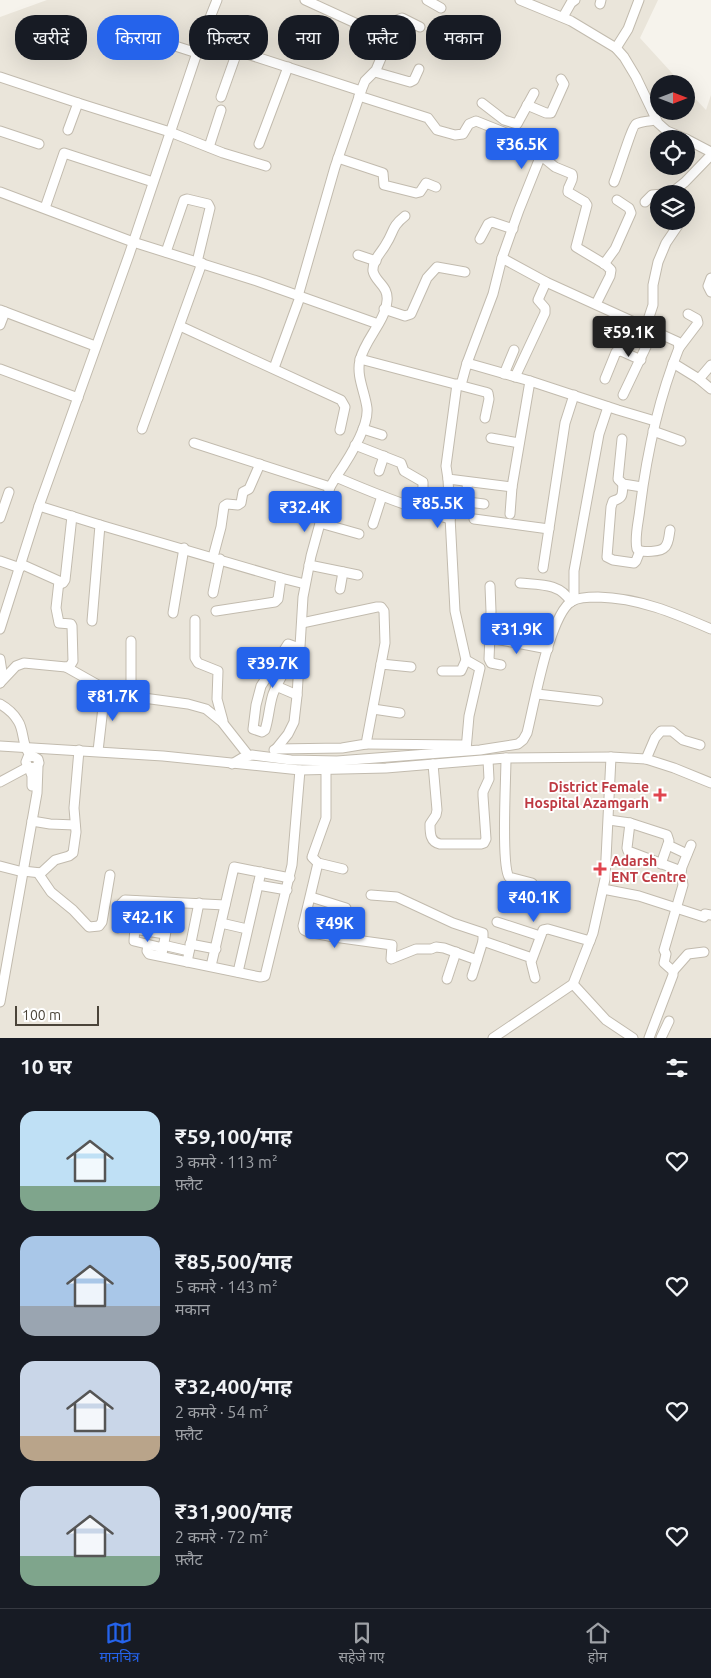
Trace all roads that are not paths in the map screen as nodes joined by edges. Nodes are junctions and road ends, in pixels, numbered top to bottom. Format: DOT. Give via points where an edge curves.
graph roads {
  1 [pos="217,0"];
  2 [pos="427,0"];
  3 [pos="520,0"];
  4 [pos="575,0"];
  5 [pos="640,0"];
  6 [pos="309,1"];
  7 [pos="441,8"];
  8 [pos="211,15"];
  9 [pos="563,18"];
  10 [pos="349,20"];
  11 [pos="416,25"];
  12 [pos="420,27"];
  13 [pos="616,48"];
  14 [pos="195,60"];
  15 [pos="234,60"];
  16 [pos="264,60"];
  17 [pos="380,60"];
  18 [pos="288,67"];
  19 [pos="419,69"];
  20 [pos="375,72"];
  21 [pos="0,77"];
  22 [pos="561,79"];
  23 [pos="360,93"];
  24 [pos="534,93"];
  25 [pos="221,97"];
  26 [pos="482,103"];
  27 [pos="78,104"];
  28 [pos="527,105"];
  29 [pos="650,107"];
  30 [pos="222,110"];
  31 [pos="489,110"];
  32 [pos="656,120"];
  33 [pos="483,124"];
  34 [pos="68,130"];
  35 [pos="666,130"];
  36 [pos="0,131"];
  37 [pos="170,132"];
  38 [pos="39,144"];
  39 [pos="258,144"];
  40 [pos="695,144"];
  41 [pos="208,148"];
  42 [pos="711,154"];
  43 [pos="541,156"];
  44 [pos="338,158"];
  45 [pos="266,166"];
  46 [pos="153,182"];
  47 [pos="614,182"];
  48 [pos="681,185"];
  49 [pos="436,187"];
  50 [pos="0,192"];
  51 [pos="650,197"];
  52 [pos="617,200"];
  53 [pos="645,202"];
  54 [pos="45,208"];
  55 [pos="405,216"];
  56 [pos="513,230"];
  57 [pos="675,230"];
  58 [pos="480,239"];
  59 [pos="133,242"];
  60 [pos="166,252"];
  61 [pos="358,255"];
  62 [pos="502,258"];
  63 [pos="376,261"];
  64 [pos="200,263"];
  65 [pos="604,264"];
  66 [pos="465,272"];
  67 [pos="711,278"];
  68 [pos="546,282"];
  69 [pos="711,292"];
  70 [pos="299,296"];
  71 [pos="596,304"];
  72 [pos="384,309"];
  73 [pos="3,311"];
  74 [pos="688,314"];
  75 [pos="378,324"];
  76 [pos="0,325"];
  77 [pos="180,326"];
  78 [pos="650,328"];
  79 [pos="96,346"];
  80 [pos="679,348"];
  81 [pos="514,350"];
  82 [pos="360,359"];
  83 [pos="640,360"];
  84 [pos="467,363"];
  85 [pos="673,363"];
  86 [pos="711,364"];
  87 [pos="274,368"];
  88 [pos="0,370"];
  89 [pos="504,374"];
  90 [pos="515,377"];
  91 [pos="605,379"];
  92 [pos="700,379"];
  93 [pos="530,381"];
  94 [pos="459,385"];
  95 [pos="711,389"];
  96 [pos="574,395"];
  97 [pos="623,395"];
  98 [pos="78,398"];
  99 [pos="608,407"];
  100 [pos="485,418"];
  101 [pos="655,420"];
  102 [pos="142,429"];
  103 [pos="363,429"];
  104 [pos="340,430"];
  105 [pos="652,431"];
  106 [pos="382,435"];
  107 [pos="491,438"];
  108 [pos="622,439"];
  109 [pos="681,441"];
  110 [pos="194,443"];
  111 [pos="519,443"];
  112 [pos="355,445"];
  113 [pos="384,456"];
  114 [pos="260,464"];
  115 [pos="379,471"];
  116 [pos="336,477"];
  117 [pos="448,479"];
  118 [pos="467,482"];
  119 [pos="623,484"];
  120 [pos="642,486"];
  121 [pos="330,487"];
  122 [pos="512,487"];
  123 [pos="9,492"];
  124 [pos="382,496"];
  125 [pos="484,504"];
  126 [pos="38,506"];
  127 [pos="417,509"];
  128 [pos="510,514"];
  129 [pos="72,516"];
  130 [pos="0,518"];
  131 [pos="450,519"];
  132 [pos="474,519"];
  133 [pos="320,524"];
  134 [pos="373,524"];
  135 [pos="100,525"];
  136 [pos="549,529"];
  137 [pos="670,530"];
  138 [pos="359,534"];
  139 [pos="184,548"];
  140 [pos="640,552"];
  141 [pos="217,558"];
  142 [pos="0,561"];
  143 [pos="309,565"];
  144 [pos="20,566"];
  145 [pos="543,568"];
  146 [pos="343,572"];
  147 [pos="358,575"];
  148 [pos="281,578"];
  149 [pos="520,583"];
  150 [pos="60,584"];
  151 [pos="305,584"];
  152 [pos="490,586"];
  153 [pos="340,589"];
  154 [pos="213,593"];
  155 [pos="573,601"];
  156 [pos="216,611"];
  157 [pos="173,613"];
  158 [pos="92,620"];
  159 [pos="194,620"];
  160 [pos="302,622"];
  161 [pos="0,629"];
  162 [pos="711,629"];
  163 [pos="490,638"];
  164 [pos="131,641"];
  165 [pos="300,646"];
  166 [pos="548,649"];
  167 [pos="0,659"];
  168 [pos="466,660"];
  169 [pos="381,664"];
  170 [pos="501,665"];
  171 [pos="66,667"];
  172 [pos="411,667"];
  173 [pos="442,671"];
  174 [pos="0,684"];
  175 [pos="276,686"];
  176 [pos="105,690"];
  177 [pos="536,694"];
  178 [pos="297,695"];
  179 [pos="148,700"];
  180 [pos="598,701"];
  181 [pos="0,704"];
  182 [pos="373,709"];
  183 [pos="400,713"];
  184 [pos="224,724"];
  185 [pos="522,741"];
  186 [pos="366,744"];
  187 [pos="700,745"];
  188 [pos="0,746"];
  189 [pos="25,747"];
  190 [pos="466,747"];
  191 [pos="56,749"];
  192 [pos="276,749"];
  193 [pos="79,750"];
  194 [pos="98,751"];
  195 [pos="248,756"];
  196 [pos="266,757"];
  197 [pos="611,757"];
  198 [pos="506,758"];
  199 [pos="522,758"];
  200 [pos="488,760"];
  201 [pos="646,760"];
  202 [pos="33,763"];
  203 [pos="232,764"];
  204 [pos="433,764"];
  205 [pos="300,770"];
  206 [pos="326,770"];
  207 [pos="0,782"];
  208 [pos="711,782"];
  209 [pos="608,820"];
  210 [pos="32,821"];
  211 [pos="630,823"];
  212 [pos="75,825"];
  213 [pos="668,845"];
  214 [pos="691,845"];
  215 [pos="688,854"];
  216 [pos="318,863"];
  217 [pos="661,864"];
  218 [pos="0,866"];
  219 [pos="343,870"];
  220 [pos="22,871"];
  221 [pos="261,872"];
  222 [pos="681,872"];
  223 [pos="38,873"];
  224 [pos="110,875"];
  225 [pos="290,878"];
  226 [pos="258,885"];
  227 [pos="603,889"];
  228 [pos="286,890"];
  229 [pos="371,895"];
  230 [pos="310,897"];
  231 [pos="137,901"];
  232 [pos="171,902"];
  233 [pos="529,902"];
  234 [pos="199,904"];
  235 [pos="225,904"];
  236 [pos="346,908"];
  237 [pos="675,908"];
  238 [pos="711,915"];
  239 [pos="222,922"];
  240 [pos="497,922"];
  241 [pos="118,928"];
  242 [pos="134,929"];
  243 [pos="247,929"];
  244 [pos="165,934"];
  245 [pos="540,936"];
  246 [pos="483,941"];
  247 [pos="590,941"];
  248 [pos="190,947"];
  249 [pos="216,948"];
  250 [pos="162,950"];
  251 [pos="456,952"];
  252 [pos="704,952"];
  253 [pos="4,955"];
  254 [pos="532,958"];
  255 [pos="477,960"];
  256 [pos="187,962"];
  257 [pos="211,966"];
  258 [pos="0,969"];
  259 [pos="673,971"];
  260 [pos="238,972"];
  261 [pos="472,976"];
  262 [pos="535,978"];
  263 [pos="446,979"];
  264 [pos="573,984"];
  265 [pos="0,1002"];
  266 [pos="669,1021"];
  267 [pos="492,1038"];
  268 [pos="633,1038"];
  269 [pos="649,1038"];
  270 [pos="661,1038"];
  1 -- 8 [label="street"];
  2 -- 7 [label="street"];
  3 -- 9 [label="street"];
  4 -- 9 [label="street"];
  5 -- 13 [label="street"];
  6 -- 10 [label="street"];
  9 -- 13 [label="street"];
  11 -- 12 [label="street"];
  13 -- 29 [label="street" via="636,77"];
  14 -- 37 [label="street"];
  15 -- 25 [label="street"];
  16 -- 18 [label="street"];
  17 -- 20 [label="street"];
  18 -- 23 [label="street"];
  18 -- 39 [label="street"];
  19 -- 20 [label="street" via="410,82"];
  20 -- 23 [label="street"];
  21 -- 27 [label="street"];
  22 -- 28 [label="street" via="564,85 551,113"];
  23 -- 33 [label="street" via="428,118 437,130 455,135 464,133 471,122"];
  23 -- 44 [label="street"];
  24 -- 28 [label="street"];
  26 -- 31 [label="street"];
  27 -- 34 [label="street"];
  27 -- 37 [label="street"];
  28 -- 31 [label="street" via="515,124"];
  30 -- 41 [label="street"];
  31 -- 33 [label="street"];
  32 -- 35 [label="street"];
  32 -- 47 [label="street" via="632,128"];
  33 -- 43 [label="street" via="508,133"];
  36 -- 38 [label="street"];
  37 -- 41 [label="street"];
  37 -- 46 [label="street"];
  40 -- 42 [label="street"];
  41 -- 45 [label="street"];
  42 -- 48 [label="street"];
  43 -- 56 [label="street"];
  43 -- 65 [label="street" via="573,176 568,192 587,205 576,247"];
  44 -- 49 [label="street" via="382,173 384,184 416,193 426,183"];
  44 -- 70 [label="street"];
  46 -- 54 [label="street" via="64,153"];
  46 -- 59 [label="street"];
  50 -- 54 [label="street"];
  51 -- 53 [label="street"];
  52 -- 65 [label="street" via="631,213 615,249"];
  54 -- 59 [label="street"];
  55 -- 63 [label="street" via="394,226"];
  56 -- 58 [label="street" via="492,222"];
  56 -- 62 [label="street"];
  57 -- 78 [label="street" via="658,262"];
  59 -- 60 [label="street"];
  59 -- 79 [label="street"];
  60 -- 64 [label="street"];
  60 -- 64 [label="street" via="184,200 208,204 210,208"];
  61 -- 63 [label="street"];
  62 -- 68 [label="street"];
  62 -- 84 [label="street" via="493,294"];
  63 -- 72 [label="street" via="374,273 387,295"];
  64 -- 70 [label="street"];
  64 -- 77 [label="street"];
  65 -- 71 [label="street" via="611,273"];
  66 -- 72 [label="street" via="441,266 435,268 411,314 405,316"];
  67 -- 69 [label="street" via="708,286"];
  68 -- 71 [label="street"];
  68 -- 90 [label="street" via="538,300 546,311"];
  70 -- 75 [label="street"];
  70 -- 87 [label="street"];
  71 -- 78 [label="street"];
  72 -- 75 [label="street"];
  73 -- 76 [label="street"];
  73 -- 79 [label="street"];
  74 -- 80 [label="street" via="698,323"];
  75 -- 82 [label="street"];
  77 -- 87 [label="street"];
  77 -- 102 [label="street"];
  78 -- 80 [label="street" via="676,340"];
  78 -- 83 [label="street"];
  79 -- 98 [label="street"];
  80 -- 85 [label="street"];
  81 -- 89 [label="street"];
  82 -- 94 [label="street"];
  82 -- 103 [label="street" via="360,377 367,407"];
  83 -- 91 [label="street" via="621,351 616,352"];
  83 -- 97 [label="street"];
  84 -- 89 [label="street"];
  84 -- 94 [label="street"];
  85 -- 92 [label="street"];
  85 -- 101 [label="street"];
  86 -- 92 [label="street"];
  87 -- 104 [label="street" via="343,402"];
  88 -- 98 [label="street"];
  89 -- 90 [label="street"];
  90 -- 93 [label="street"];
  92 -- 95 [label="street"];
  93 -- 96 [label="street"];
  93 -- 111 [label="street"];
  94 -- 100 [label="street" via="488,393"];
  94 -- 117 [label="street" via="446,466"];
  96 -- 99 [label="street"];
  96 -- 136 [label="street" via="565,423"];
  98 -- 126 [label="street"];
  99 -- 101 [label="street"];
  99 -- 155 [label="street" via="599,434 574,571"];
  101 -- 105 [label="street"];
  103 -- 106 [label="street"];
  103 -- 112 [label="street"];
  105 -- 109 [label="street"];
  105 -- 120 [label="street"];
  107 -- 111 [label="street"];
  108 -- 119 [label="street" via="617,476"];
  110 -- 114 [label="street"];
  111 -- 122 [label="street"];
  112 -- 113 [label="street"];
  112 -- 116 [label="street"];
  113 -- 115 [label="street"];
  113 -- 127 [label="street" via="401,463 404,471 423,482"];
  114 -- 121 [label="street"];
  114 -- 141 [label="street" via="239,505 224,506"];
  116 -- 121 [label="street"];
  116 -- 124 [label="street"];
  117 -- 118 [label="street"];
  117 -- 131 [label="street"];
  118 -- 122 [label="street"];
  118 -- 125 [label="street" via="468,502"];
  119 -- 120 [label="street"];
  119 -- 140 [label="street" via="622,497 613,501 611,507 607,557 634,563"];
  120 -- 140 [label="street" via="636,547"];
  121 -- 133 [label="street"];
  122 -- 128 [label="street"];
  123 -- 130 [label="street"];
  124 -- 127 [label="street"];
  124 -- 134 [label="street"];
  126 -- 129 [label="street"];
  126 -- 144 [label="street"];
  127 -- 131 [label="street"];
  129 -- 135 [label="street"];
  129 -- 150 [label="street" via="65,580"];
  131 -- 168 [label="street" via="455,611"];
  132 -- 136 [label="street"];
  133 -- 138 [label="street"];
  133 -- 143 [label="street"];
  135 -- 139 [label="street"];
  135 -- 158 [label="street"];
  136 -- 145 [label="street"];
  137 -- 140 [label="street" via="662,550"];
  139 -- 141 [label="street"];
  139 -- 157 [label="street"];
  141 -- 148 [label="street"];
  141 -- 154 [label="street"];
  142 -- 144 [label="street"];
  143 -- 146 [label="street"];
  143 -- 151 [label="street"];
  144 -- 150 [label="street"];
  144 -- 161 [label="street"];
  146 -- 147 [label="street"];
  146 -- 153 [label="street"];
  148 -- 151 [label="street"];
  148 -- 156 [label="street" via="275,602"];
  149 -- 155 [label="street" via="554,587"];
  150 -- 171 [label="street" via="57,620 72,626 73,661"];
  151 -- 160 [label="street"];
  152 -- 163 [label="street"];
  155 -- 162 [label="street" via="604,598 636,601"];
  155 -- 166 [label="street" via="557,621"];
  159 -- 184 [label="street" via="195,658 198,663 218,671 217,699"];
  160 -- 165 [label="street"];
  160 -- 169 [label="street" via="381,607 386,637"];
  163 -- 166 [label="street"];
  163 -- 170 [label="street" via="490,661"];
  164 -- 179 [label="street" via="132,684"];
  165 -- 175 [label="street"];
  165 -- 175 [label="street" via="288,644 263,681 254,729 265,730"];
  165 -- 178 [label="street"];
  166 -- 177 [label="street"];
  167 -- 174 [label="street"];
  168 -- 173 [label="street" via="462,671"];
  168 -- 190 [label="street" via="480,668"];
  169 -- 172 [label="street"];
  169 -- 182 [label="street"];
  171 -- 174 [label="street" via="24,663 16,666"];
  171 -- 176 [label="street"];
  175 -- 178 [label="street"];
  176 -- 179 [label="street" via="119,696"];
  176 -- 194 [label="street"];
  177 -- 180 [label="street"];
  177 -- 185 [label="street" via="527,734"];
  178 -- 192 [label="street" via="292,728"];
  179 -- 184 [label="street" via="206,709"];
  181 -- 189 [label="street" via="19,722"];
  182 -- 183 [label="street"];
  182 -- 186 [label="street"];
  184 -- 195 [label="street"];
  185 -- 190 [label="street" via="505,746"];
  185 -- 199 [label="street"];
  186 -- 190 [label="street"];
  186 -- 192 [label="street" via="342,748"];
  187 -- 201 [label="street" via="683,740 672,731 661,731"];
  188 -- 189 [label="street"];
  189 -- 191 [label="street"];
  189 -- 202 [label="street"];
  190 -- 196 [label="street" via="337,761"];
  191 -- 193 [label="street"];
  191 -- 202 [label="street"];
  192 -- 196 [label="street"];
  193 -- 194 [label="street"];
  193 -- 212 [label="street"];
  194 -- 203 [label="street"];
  195 -- 196 [label="street"];
  195 -- 203 [label="street"];
  197 -- 199 [label="street"];
  197 -- 201 [label="street"];
  197 -- 209 [label="street"];
  198 -- 199 [label="street"];
  198 -- 200 [label="street"];
  198 -- 233 [label="street" via="506,871 509,877 532,883"];
  200 -- 204 [label="street"];
  200 -- 204 [label="street" via="489,779 483,792 486,839 481,844 440,844 432,838 430,824 437,810"];
  201 -- 208 [label="street"];
  202 -- 207 [label="street"];
  202 -- 210 [label="street" via="37,793"];
  202 -- 220 [label="street"];
  203 -- 205 [label="street"];
  204 -- 206 [label="street"];
  205 -- 206 [label="street"];
  205 -- 225 [label="street"];
  206 -- 216 [label="street" via="326,818 312,857"];
  209 -- 211 [label="street"];
  209 -- 227 [label="street"];
  210 -- 212 [label="street"];
  210 -- 220 [label="street"];
  211 -- 213 [label="street" via="667,836 670,839"];
  211 -- 217 [label="street" via="628,851"];
  212 -- 223 [label="street" via="72,854 58,858"];
  213 -- 215 [label="street"];
  213 -- 217 [label="street"];
  214 -- 215 [label="street"];
  215 -- 222 [label="street"];
  216 -- 219 [label="street"];
  216 -- 230 [label="street"];
  217 -- 222 [label="street"];
  218 -- 220 [label="street"];
  220 -- 223 [label="street"];
  220 -- 253 [label="street"];
  221 -- 225 [label="street"];
  221 -- 226 [label="street"];
  221 -- 235 [label="street" via="234,868"];
  222 -- 237 [label="street" via="683,885"];
  223 -- 224 [label="street" via="51,892 89,927 99,926 102,922"];
  225 -- 228 [label="street"];
  226 -- 228 [label="street"];
  226 -- 243 [label="street"];
  227 -- 237 [label="street"];
  227 -- 247 [label="street"];
  228 -- 260 [label="street" via="265,976"];
  229 -- 246 [label="street" via="397,897 483,933"];
  230 -- 236 [label="street"];
  230 -- 251 [label="street" via="302,926 308,932 392,945 391,959 416,949 436,947"];
  231 -- 232 [label="street"];
  231 -- 241 [label="street" via="125,900 121,904"];
  231 -- 242 [label="street"];
  232 -- 234 [label="street"];
  232 -- 244 [label="street"];
  234 -- 235 [label="street"];
  234 -- 248 [label="street"];
  235 -- 239 [label="street"];
  237 -- 238 [label="street" via="704,917 705,914"];
  237 -- 259 [label="street" via="664,950 664,963"];
  239 -- 243 [label="street"];
  239 -- 249 [label="street"];
  240 -- 245 [label="street"];
  242 -- 244 [label="street"];
  242 -- 250 [label="street" via="134,941"];
  243 -- 260 [label="street"];
  244 -- 250 [label="street"];
  245 -- 247 [label="street" via="543,930 548,929"];
  245 -- 254 [label="street"];
  246 -- 254 [label="street"];
  246 -- 255 [label="street"];
  247 -- 264 [label="street"];
  248 -- 249 [label="street"];
  248 -- 250 [label="street"];
  248 -- 256 [label="street"];
  249 -- 257 [label="street"];
  250 -- 256 [label="street"];
  251 -- 255 [label="street"];
  251 -- 263 [label="street"];
  252 -- 259 [label="street" via="688,954"];
  253 -- 258 [label="street"];
  253 -- 265 [label="street"];
  254 -- 262 [label="street"];
  255 -- 261 [label="street"];
  256 -- 257 [label="street"];
  257 -- 260 [label="street"];
  259 -- 269 [label="street"];
  264 -- 267 [label="street"];
  264 -- 268 [label="street" via="606,1020"];
  266 -- 270 [label="street"];
}
